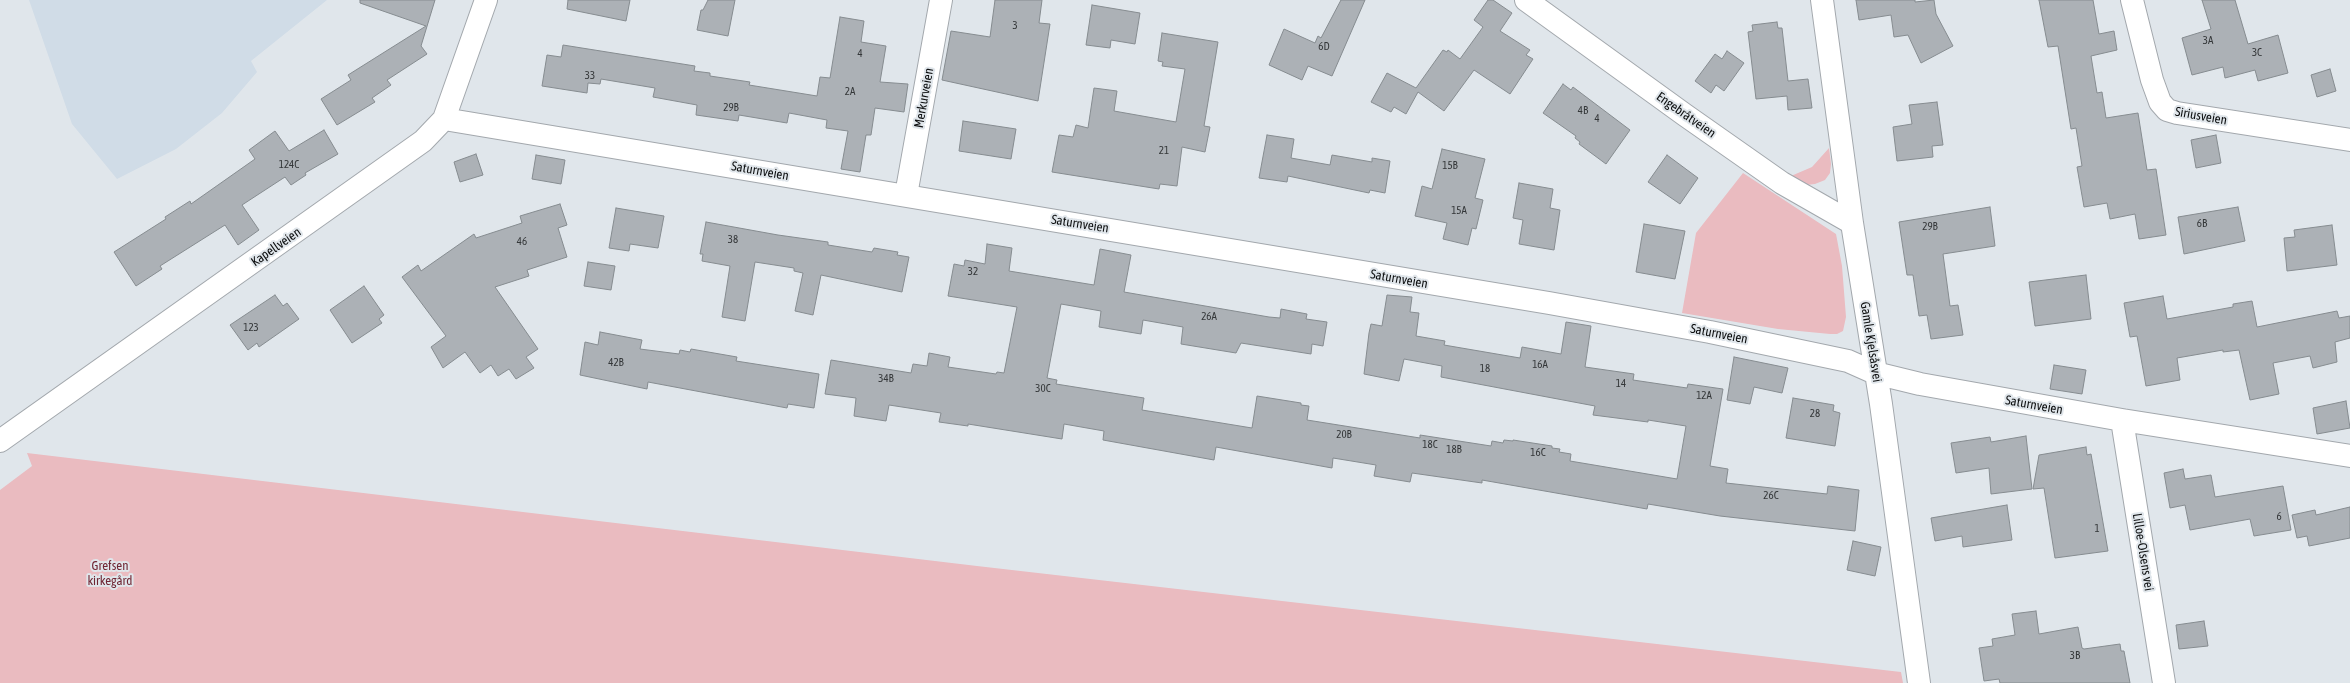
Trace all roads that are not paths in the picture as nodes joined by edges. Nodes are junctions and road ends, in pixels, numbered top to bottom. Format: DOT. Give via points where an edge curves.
graph roads {
  1 [pos="486,0"];
  2 [pos="941,0"];
  3 [pos="1526,0"];
  4 [pos="1822,0"];
  5 [pos="2132,0"];
  6 [pos="444,119"];
  7 [pos="2350,140"];
  8 [pos="906,195"];
  9 [pos="1852,223"];
  10 [pos="1875,373"];
  11 [pos="2122,420"];
  12 [pos="0,441"];
  13 [pos="2350,456"];
  14 [pos="1919,683"];
  15 [pos="2164,683"];
  1 -- 6 [label="street, Kapellveien"];
  2 -- 8 [label="street, Merkurveien"];
  3 -- 9 [label="street, Engebråtveien" via="1684,115 1782,182"];
  4 -- 9 [label="street, Gamle Kjelsåsvei"];
  5 -- 7 [label="street, Siriusveien" via="2152,80 2160,102 2167,110"];
  6 -- 8 [label="street, Saturnveien"];
  6 -- 12 [label="street, Kapellveien" via="423,141 383,171"];
  8 -- 10 [label="street, Saturnveien" via="1710,332 1848,361"];
  9 -- 10 [label="street, Gamle Kjelsåsvei"];
  10 -- 11 [label="street, Saturnveien" via="1920,384"];
  10 -- 14 [label="street, Gamle Kjelsåsvei"];
  11 -- 13 [label="street, Saturnveien"];
  11 -- 15 [label="street, Lilloe-Olsens vei"];
}
